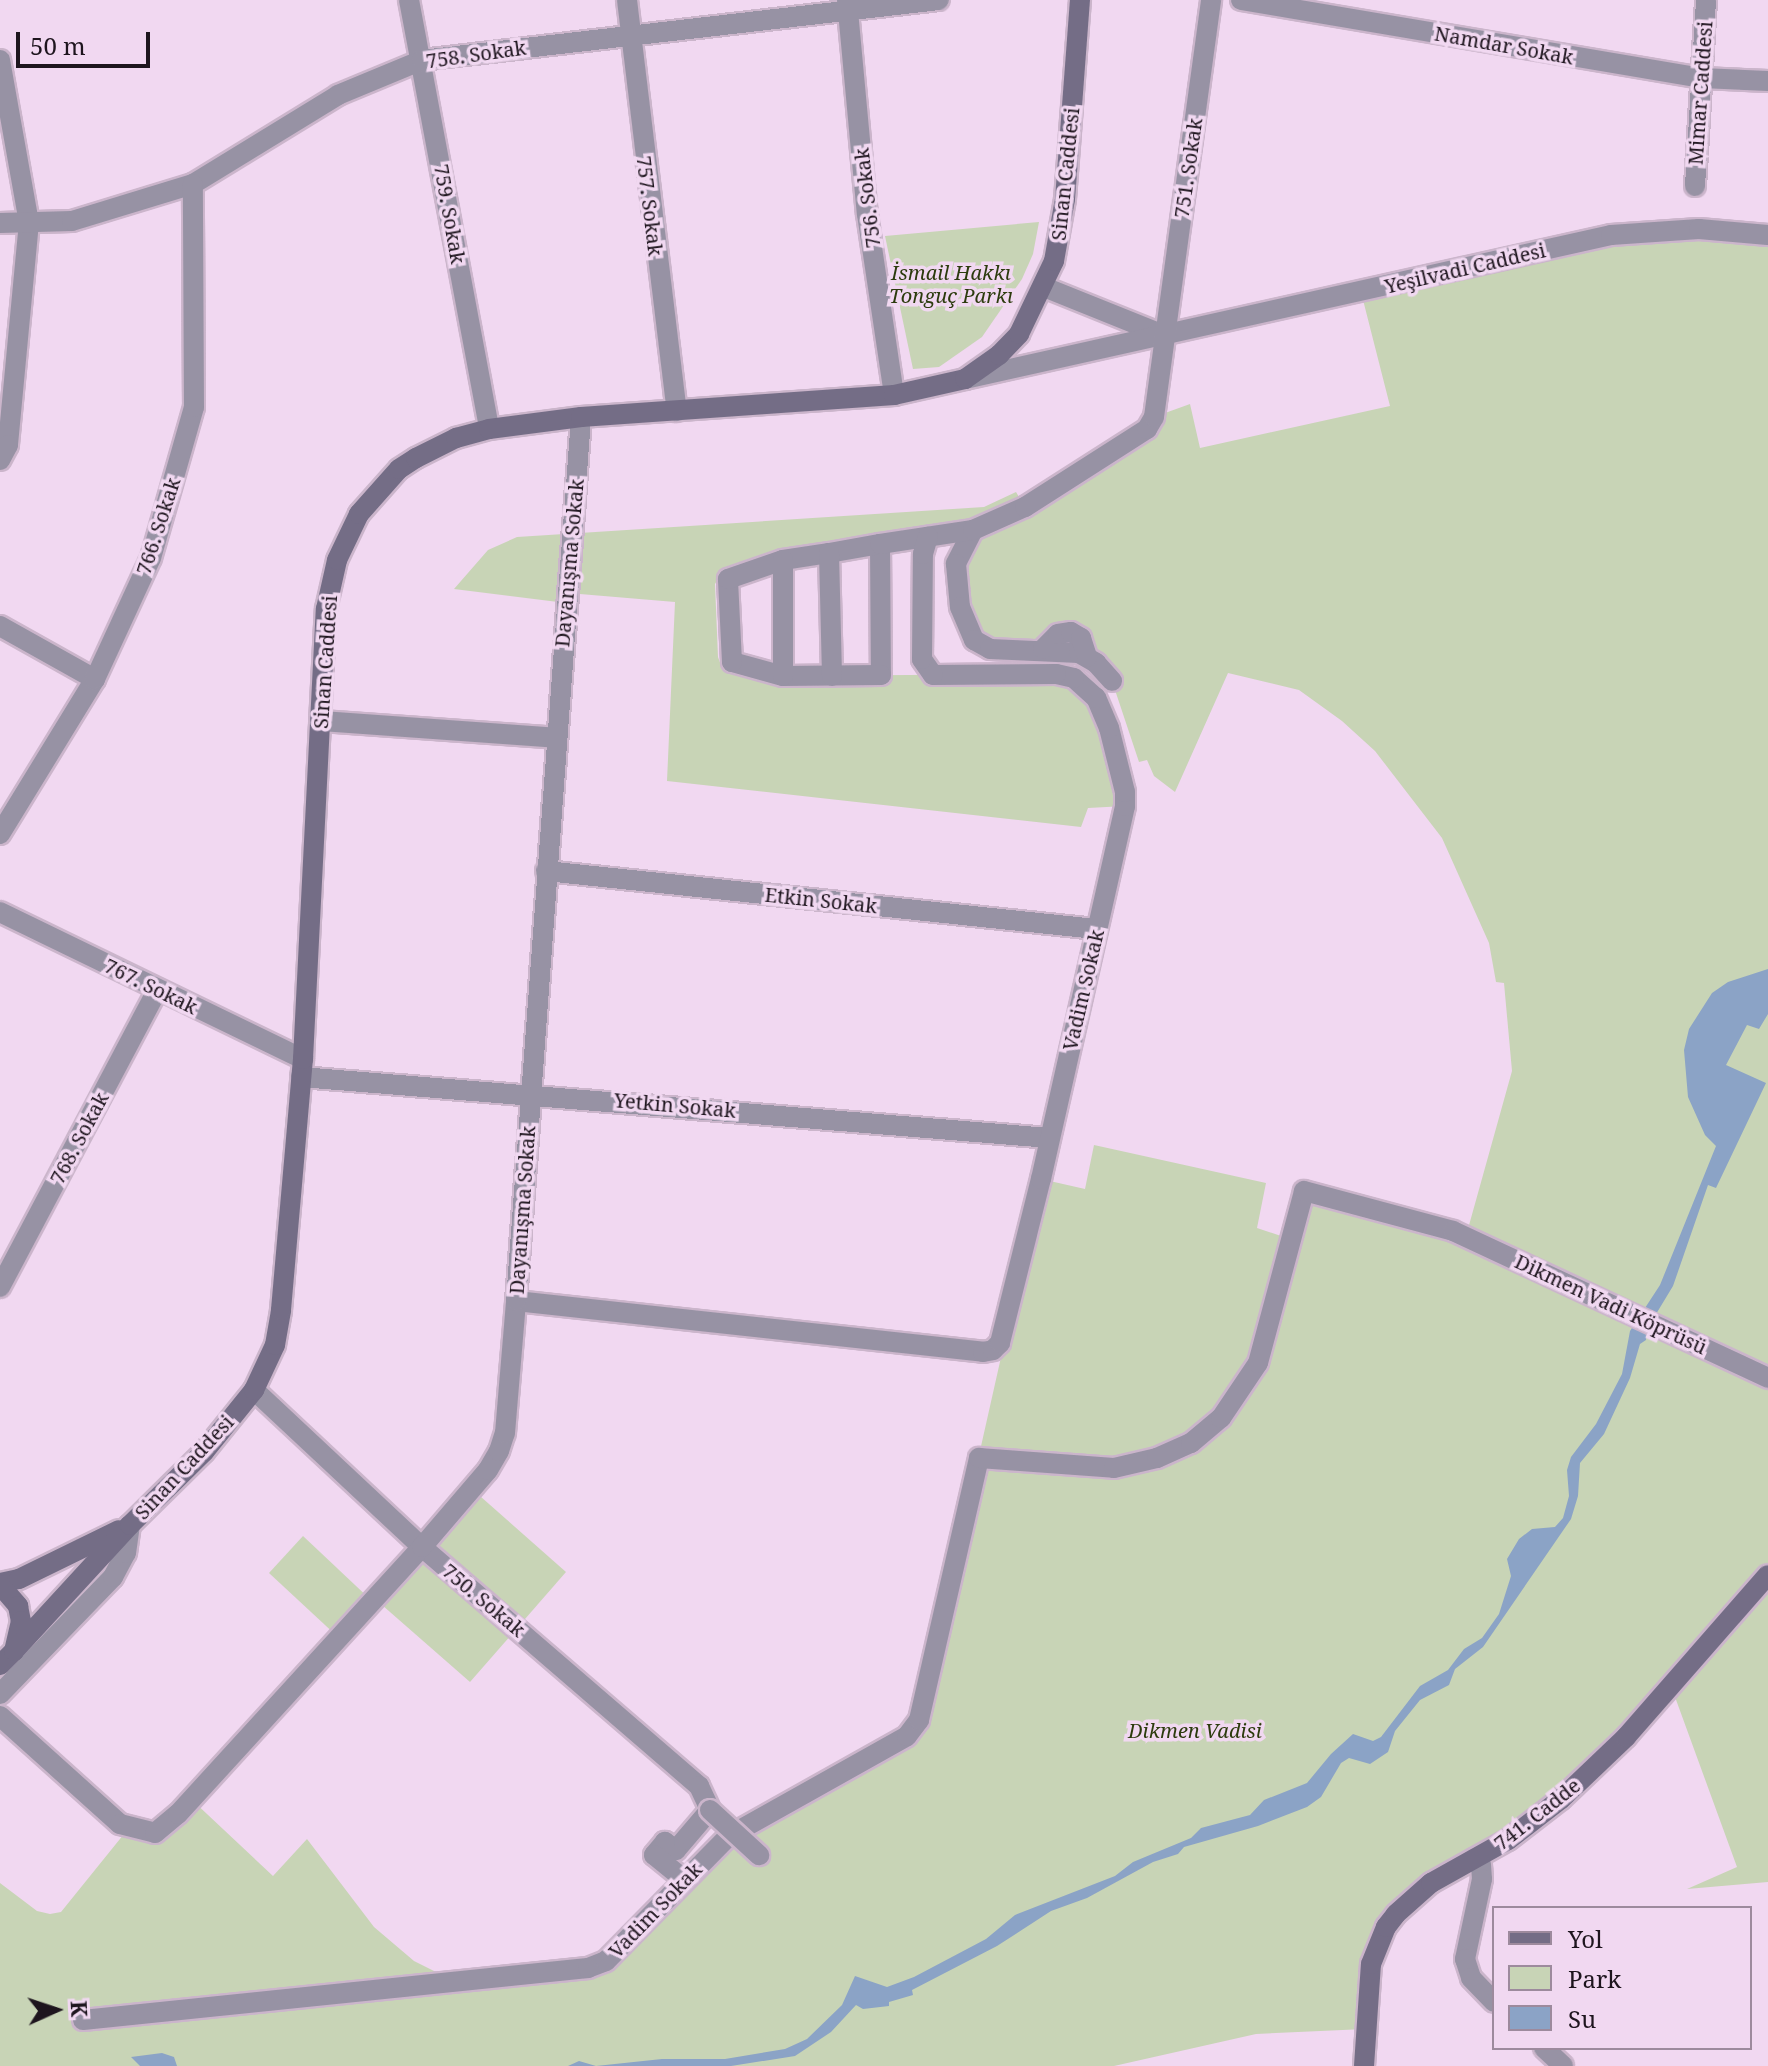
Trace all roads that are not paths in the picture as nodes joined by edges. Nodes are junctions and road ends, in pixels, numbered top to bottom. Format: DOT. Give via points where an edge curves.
graph roads {
  1 [pos="409,0"];
  2 [pos="627,0"];
  3 [pos="939,0"];
  4 [pos="1080,0"];
  5 [pos="1211,0"];
  6 [pos="1241,0"];
  7 [pos="1706,0"];
  8 [pos="847,5"];
  9 [pos="628,34"];
  10 [pos="0,60"];
  11 [pos="422,60"];
  12 [pos="1702,78"];
  13 [pos="1768,81"];
  14 [pos="193,184"];
  15 [pos="1695,186"];
  16 [pos="29,222"];
  17 [pos="0,223"];
  18 [pos="1768,235"];
  19 [pos="1044,287"];
  20 [pos="1166,336"];
  21 [pos="965,379"];
  22 [pos="894,395"];
  23 [pos="677,411"];
  24 [pos="581,417"];
  25 [pos="489,429"];
  26 [pos="0,460"];
  27 [pos="973,530"];
  28 [pos="928,537"];
  29 [pos="880,544"];
  30 [pos="829,553"];
  31 [pos="783,560"];
  32 [pos="0,626"];
  33 [pos="783,676"];
  34 [pos="832,676"];
  35 [pos="95,679"];
  36 [pos="1112,681"];
  37 [pos="321,721"];
  38 [pos="556,738"];
  39 [pos="0,834"];
  40 [pos="546,871"];
  41 [pos="0,912"];
  42 [pos="1096,929"];
  43 [pos="158,989"];
  44 [pos="302,1068"];
  45 [pos="530,1093"];
  46 [pos="1049,1138"];
  47 [pos="0,1287"];
  48 [pos="516,1301"];
  49 [pos="1768,1378"];
  50 [pos="254,1390"];
  51 [pos="979,1458"];
  52 [pos="130,1525"];
  53 [pos="422,1547"];
  54 [pos="1768,1575"];
  55 [pos="0,1584"];
  56 [pos="7,1658"];
  57 [pos="0,1694"];
  58 [pos="0,1716"];
  59 [pos="710,1810"];
  60 [pos="759,1855"];
  61 [pos="1474,1859"];
  62 [pos="684,1879"];
  63 [pos="1492,2000"];
  64 [pos="83,2020"];
  65 [pos="1546,2050"];
  66 [pos="1364,2066"];
  67 [pos="1563,2066"];
  1 -- 11 [label="street, 759. Sokak"];
  2 -- 9 [label="street, 757. Sokak"];
  3 -- 8 [label="street, 758. Sokak"];
  4 -- 19 [label="main road, Sinan Caddesi" via="1065,199"];
  5 -- 20 [label="street, 751. Sokak"];
  6 -- 12 [label="street, Namdar Sokak"];
  7 -- 12 [label="street, Mimar Caddesi"];
  8 -- 9 [label="street, 758. Sokak"];
  8 -- 22 [label="street, 756. Sokak" via="867,214"];
  9 -- 11 [label="street, 758. Sokak"];
  9 -- 23 [label="street, 757. Sokak"];
  10 -- 16 [label="street"];
  11 -- 14 [label="street, 758. Sokak" via="338,95"];
  11 -- 25 [label="street, 759. Sokak"];
  12 -- 13 [label="street, Namdar Sokak"];
  12 -- 15 [label="street, Mimar Caddesi"];
  14 -- 16 [label="street, 758. Sokak" via="72,221"];
  14 -- 35 [label="street, 766. Sokak" via="194,407 151,558"];
  16 -- 17 [label="street, 758. Sokak"];
  16 -- 26 [label="street" via="8,445"];
  18 -- 20 [label="street, Yeşilvadi Caddesi" via="1699,229 1611,235"];
  19 -- 20 [label="street"];
  19 -- 21 [label="main road, Sinan Caddesi" via="1019,334"];
  20 -- 21 [label="street, Yeşilvadi Caddesi"];
  20 -- 27 [label="street, 751. Sokak" via="1154,417 1147,429 1025,507"];
  21 -- 22 [label="main road, Sinan Caddesi"];
  22 -- 23 [label="main road, Sinan Caddesi"];
  23 -- 24 [label="main road, Sinan Caddesi"];
  24 -- 25 [label="main road, Sinan Caddesi"];
  24 -- 38 [label="street, Dayanışma Sokak"];
  25 -- 37 [label="main road, Sinan Caddesi" via="456,438 399,469 371,497 346,536 326,609"];
  27 -- 28 [label="street, 751. Sokak"];
  27 -- 36 [label="street" via="956,564 966,628 974,640 990,649 1043,649 1058,634 1071,632"];
  28 -- 29 [label="street, 751. Sokak"];
  28 -- 42 [label="street, Vadim Sokak" via="923,554 922,659 933,675 1074,678 1096,698 1109,728 1125,806"];
  29 -- 30 [label="street, 751. Sokak"];
  29 -- 34 [label="street" via="881,675"];
  30 -- 31 [label="street, 751. Sokak"];
  30 -- 34 [label="street"];
  31 -- 33 [label="street"];
  31 -- 33 [label="street, 751. Sokak" via="728,579 732,662"];
  32 -- 35 [label="street"];
  33 -- 34 [label="street"];
  35 -- 39 [label="street, 766. Sokak"];
  37 -- 38 [label="street"];
  37 -- 44 [label="main road, Sinan Caddesi"];
  38 -- 40 [label="street, Dayanışma Sokak"];
  40 -- 42 [label="street, Etkin Sokak"];
  40 -- 45 [label="street, Dayanışma Sokak"];
  41 -- 43 [label="street, 767. Sokak"];
  42 -- 46 [label="street, Vadim Sokak"];
  43 -- 44 [label="street, 767. Sokak"];
  43 -- 47 [label="street, 768. Sokak"];
  44 -- 45 [label="street, Yetkin Sokak"];
  44 -- 50 [label="main road, Sinan Caddesi" via="281,1310 275,1345"];
  45 -- 46 [label="street, Yetkin Sokak"];
  45 -- 48 [label="street, Dayanışma Sokak"];
  46 -- 48 [label="street, Vadim Sokak" via="1003,1332 993,1350"];
  48 -- 53 [label="street, Dayanışma Sokak" via="499,1451"];
  49 -- 51 [label="street, Dikmen Vadi Köprüsü" via="1453,1231 1304,1191 1258,1363 1221,1418 1191,1443 1114,1468"];
  50 -- 52 [label="main road, Sinan Caddesi" via="204,1452"];
  50 -- 53 [label="street, 750. Sokak"];
  51 -- 62 [label="street, Vadim Sokak" via="919,1720 889,1749 729,1836"];
  52 -- 55 [label="main road, Sinan Caddesi"];
  52 -- 56 [label="main road, Sinan Caddesi"];
  52 -- 57 [label="street" via="126,1553 113,1577"];
  53 -- 58 [label="street, Dayanışma Sokak" via="155,1833 120,1824"];
  53 -- 59 [label="street, 750. Sokak" via="699,1786"];
  54 -- 61 [label="main road, 741. Cadde" via="1626,1737 1561,1799"];
  55 -- 56 [label="main road" via="18,1606 21,1621"];
  59 -- 60 [label="street, 750. Sokak, bridge"];
  59 -- 62 [label="street" via="676,1850 665,1842 654,1855"];
  61 -- 63 [label="street" via="1481,1865 1482,1879 1465,1959 1471,1978"];
  61 -- 66 [label="main road, 741. Cadde" via="1407,1902 1386,1927 1371,1964"];
  62 -- 64 [label="street, Vadim Sokak" via="606,1961 588,1968"];
  65 -- 67 [label="street"];
}
